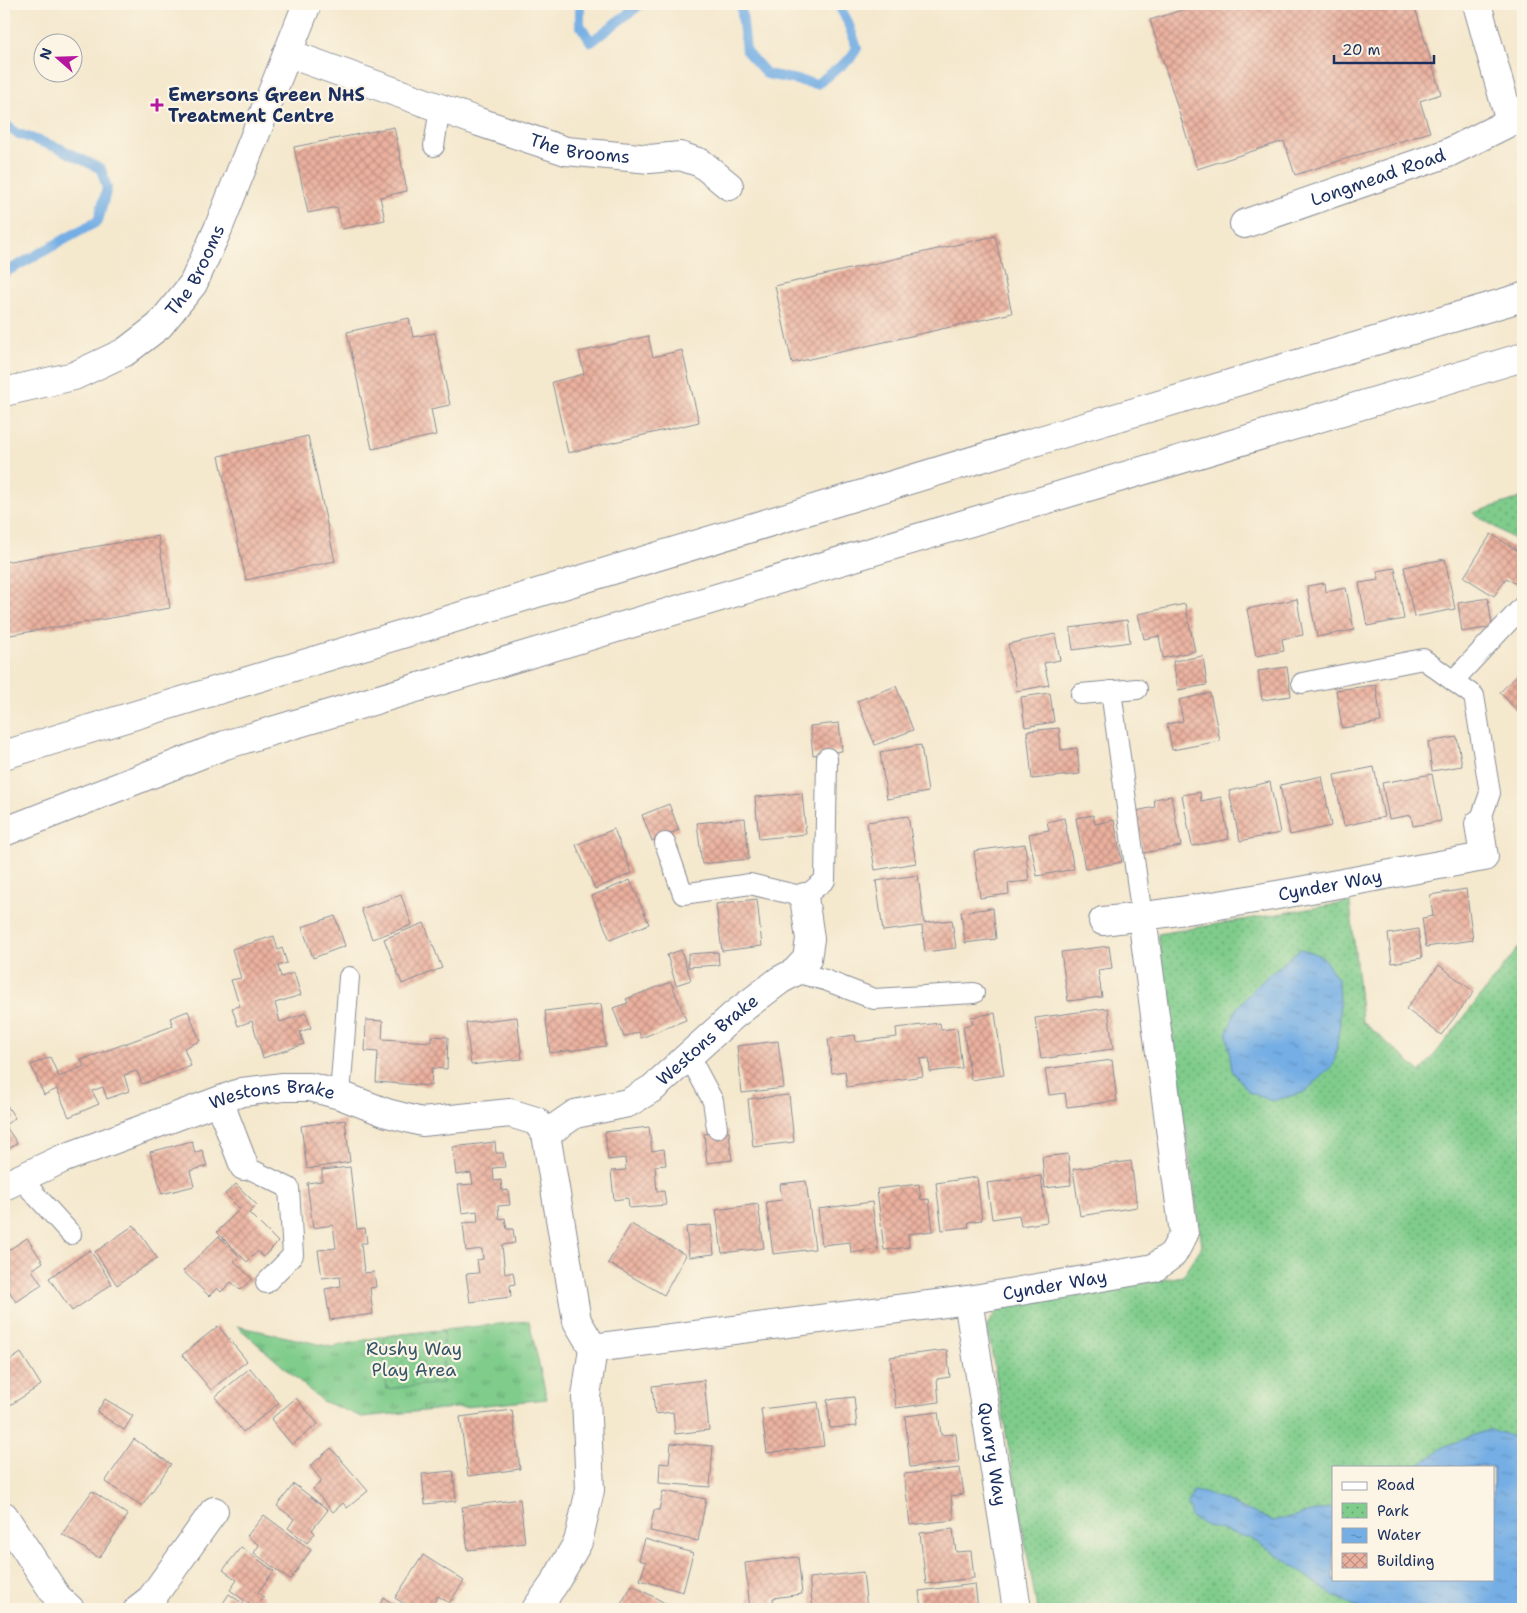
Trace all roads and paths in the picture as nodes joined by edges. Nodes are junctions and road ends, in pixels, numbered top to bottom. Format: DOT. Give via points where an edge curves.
graph roads {
  1 [pos="307,4"];
  2 [pos="1477,4"];
  3 [pos="287,53"];
  4 [pos="440,108"];
  5 [pos="1517,120"];
  6 [pos="434,146"];
  7 [pos="729,186"];
  8 [pos="1244,224"];
  9 [pos="1523,298"];
  10 [pos="1523,357"];
  11 [pos="4,392"];
  12 [pos="1523,606"];
  13 [pos="1453,681"];
  14 [pos="1302,684"];
  15 [pos="1137,689"];
  16 [pos="1110,691"];
  17 [pos="1081,694"];
  18 [pos="4,755"];
  19 [pos="827,758"];
  20 [pos="1479,824"];
  21 [pos="4,832"];
  22 [pos="665,843"];
  23 [pos="804,897"];
  24 [pos="1142,917"];
  25 [pos="1103,921"];
  26 [pos="795,972"];
  27 [pos="349,977"];
  28 [pos="974,993"];
  29 [pos="689,1056"];
  30 [pos="340,1095"];
  31 [pos="219,1101"];
  32 [pos="717,1128"];
  33 [pos="546,1134"];
  34 [pos="244,1166"];
  35 [pos="12,1182"];
  36 [pos="71,1234"];
  37 [pos="266,1283"];
  38 [pos="968,1300"];
  39 [pos="593,1348"];
  40 [pos="214,1511"];
  41 [pos="4,1516"];
  42 [pos="70,1609"];
  43 [pos="138,1609"];
  44 [pos="536,1609"];
  45 [pos="1017,1609"];
  1 -- 3 [label="main road, The Brooms"];
  2 -- 5 [label="main road, Longmead Road"];
  3 -- 4 [label="main road, The Brooms"];
  3 -- 11 [label="main road, The Brooms" via="193,284 159,326 124,352 74,376"];
  4 -- 6 [label="lane"];
  4 -- 7 [label="main road, The Brooms" via="566,151 650,159 680,156 701,163"];
  5 -- 8 [label="main road, Longmead Road" via="1448,153"];
  9 -- 18 [label="main road" via="1034,442"];
  10 -- 21 [label="main road" via="225,745"];
  12 -- 13 [label="lane"];
  13 -- 14 [label="lane" via="1422,659"];
  13 -- 20 [label="lane" via="1474,696 1490,793"];
  15 -- 16 [label="lane"];
  16 -- 17 [label="lane"];
  16 -- 24 [label="lane"];
  19 -- 23 [label="lane" via="825,880"];
  20 -- 24 [label="main road, Cynder Way" via="1484,857"];
  22 -- 23 [label="lane" via="683,894 750,884"];
  23 -- 26 [label="main road, Westons Brake" via="810,939 807,959"];
  24 -- 25 [label="main road, Cynder Way"];
  24 -- 38 [label="main road, Cynder Way" via="1184,1234 1174,1254 1154,1268"];
  26 -- 28 [label="lane" via="874,999"];
  26 -- 29 [label="main road, Westons Brake" via="734,1015"];
  27 -- 30 [label="lane"];
  29 -- 32 [label="lane" via="713,1101"];
  29 -- 33 [label="main road, Westons Brake" via="654,1088 628,1103 576,1114"];
  30 -- 31 [label="main road, Westons Brake" via="310,1087 283,1087 242,1092"];
  30 -- 33 [label="main road, Westons Brake" via="422,1122 510,1113 536,1121"];
  31 -- 34 [label="main road"];
  31 -- 35 [label="main road, Westons Brake" via="62,1159"];
  33 -- 39 [label="main road" via="577,1321"];
  34 -- 37 [label="lane" via="289,1188 293,1255"];
  35 -- 36 [label="lane"];
  38 -- 39 [label="main road, Cynder Way"];
  38 -- 45 [label="main road, Quarry Way"];
  39 -- 44 [label="main road" via="586,1397 590,1490 578,1542"];
  40 -- 43 [label="main road" via="151,1599"];
  41 -- 42 [label="main road" via="57,1597"];
}
